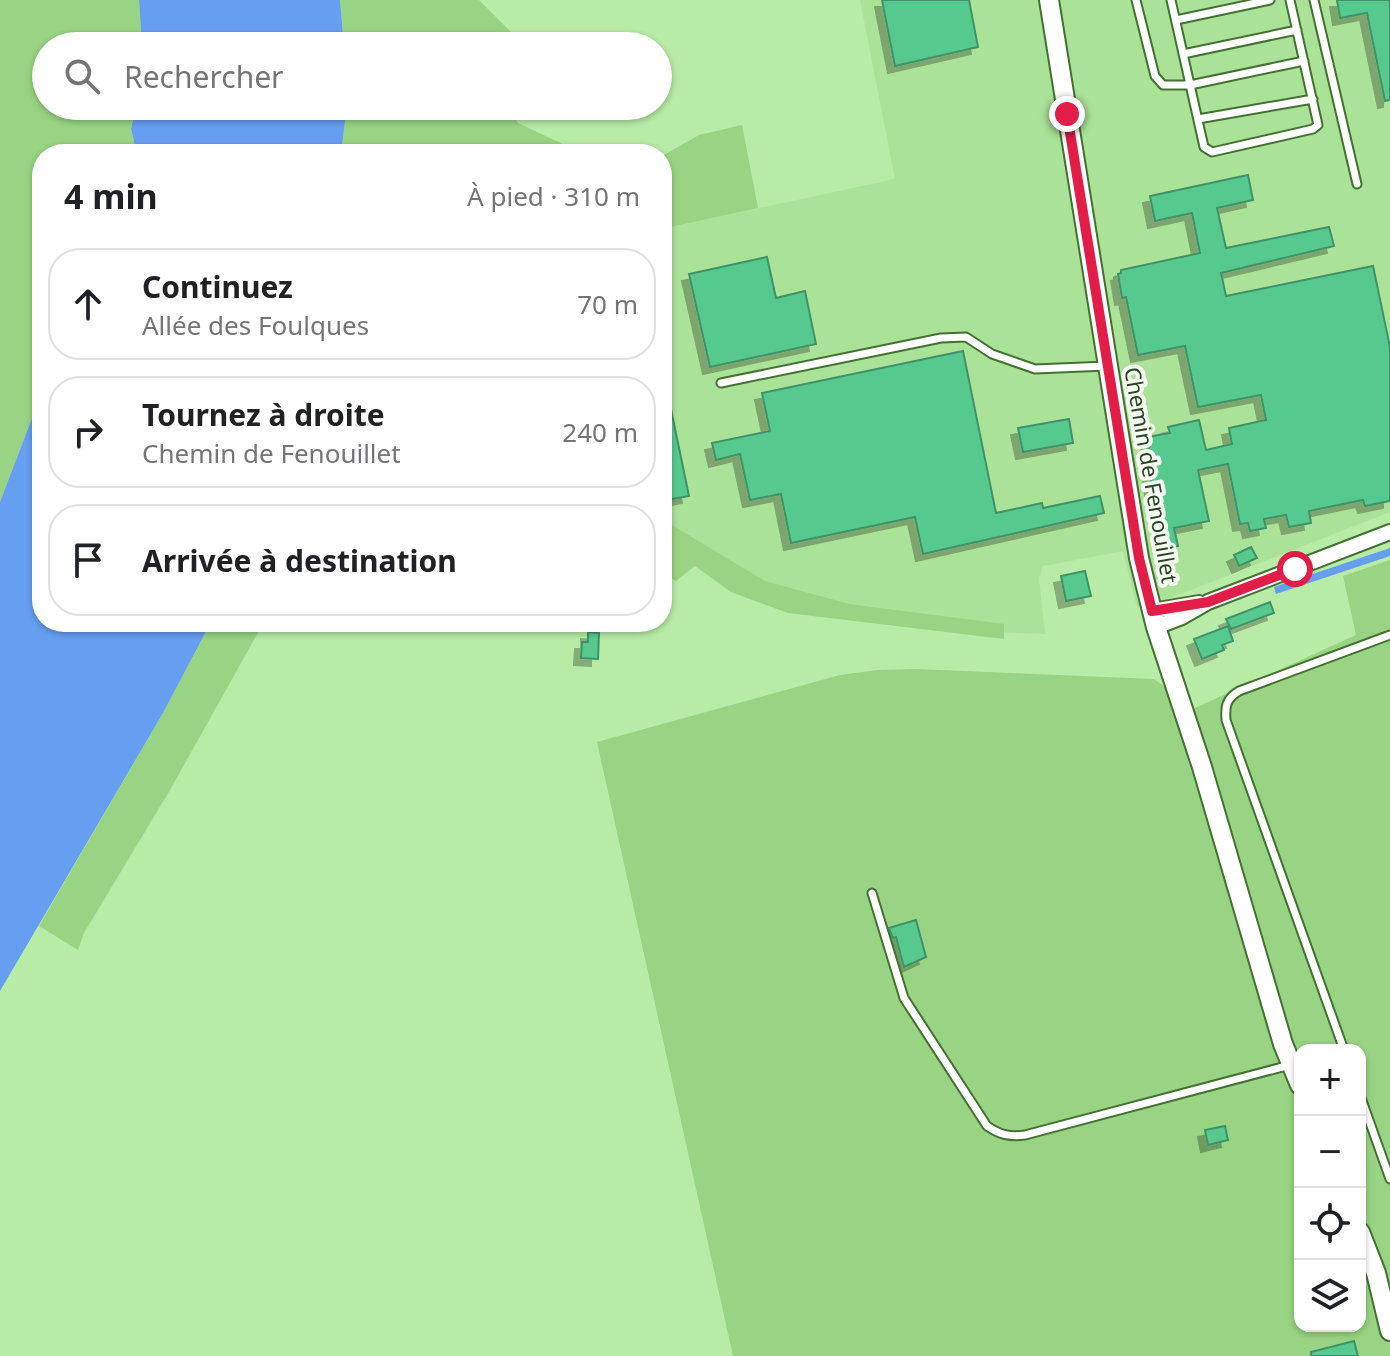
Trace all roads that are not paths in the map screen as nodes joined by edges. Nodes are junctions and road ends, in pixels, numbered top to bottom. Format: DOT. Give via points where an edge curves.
graph roads {
  1 [pos="1049,0"];
  2 [pos="1136,0"];
  3 [pos="1171,0"];
  4 [pos="1270,0"];
  5 [pos="1290,0"];
  6 [pos="1314,0"];
  7 [pos="1176,20"];
  8 [pos="1297,30"];
  9 [pos="1183,54"];
  10 [pos="1304,61"];
  11 [pos="1190,85"];
  12 [pos="1313,99"];
  13 [pos="1198,119"];
  14 [pos="1357,184"];
  15 [pos="1108,366"];
  16 [pos="721,383"];
  17 [pos="1390,532"];
  18 [pos="1154,619"];
  19 [pos="1390,635"];
  20 [pos="872,893"];
  21 [pos="1342,1044"];
  22 [pos="1292,1064"];
  23 [pos="1294,1069"];
  24 [pos="1366,1112"];
  25 [pos="1390,1179"];
  26 [pos="1366,1246"];
  27 [pos="1386,1292"];
  28 [pos="1390,1331"];
  1 -- 15 [label="street, Chemin de Fenouillet"];
  2 -- 11 [label="lane" via="1157,82"];
  3 -- 7 [label="lane"];
  4 -- 7 [label="lane"];
  5 -- 8 [label="lane"];
  6 -- 14 [label="lane"];
  7 -- 9 [label="lane"];
  8 -- 9 [label="lane"];
  8 -- 10 [label="lane"];
  9 -- 11 [label="lane"];
  10 -- 11 [label="lane"];
  10 -- 12 [label="lane"];
  11 -- 13 [label="lane"];
  12 -- 13 [label="lane"];
  12 -- 13 [label="lane" via="1318,125 1313,129 1212,152 1204,147"];
  15 -- 16 [label="lane" via="1035,369 992,354 966,337 941,338"];
  15 -- 18 [label="street, Chemin de Fenouillet"];
  17 -- 18 [label="street" via="1208,602 1182,617"];
  18 -- 22 [label="street, Chemin de Fenouillet"];
  19 -- 21 [label="lane" via="1239,691 1225,707"];
  20 -- 22 [label="lane" via="904,998 996,1133 1025,1135"];
  22 -- 23 [label="street, Chemin de Fenouillet"];
  24 -- 25 [label="lane"];
  26 -- 27 [label="street"];
  27 -- 28 [label="street"];
}
